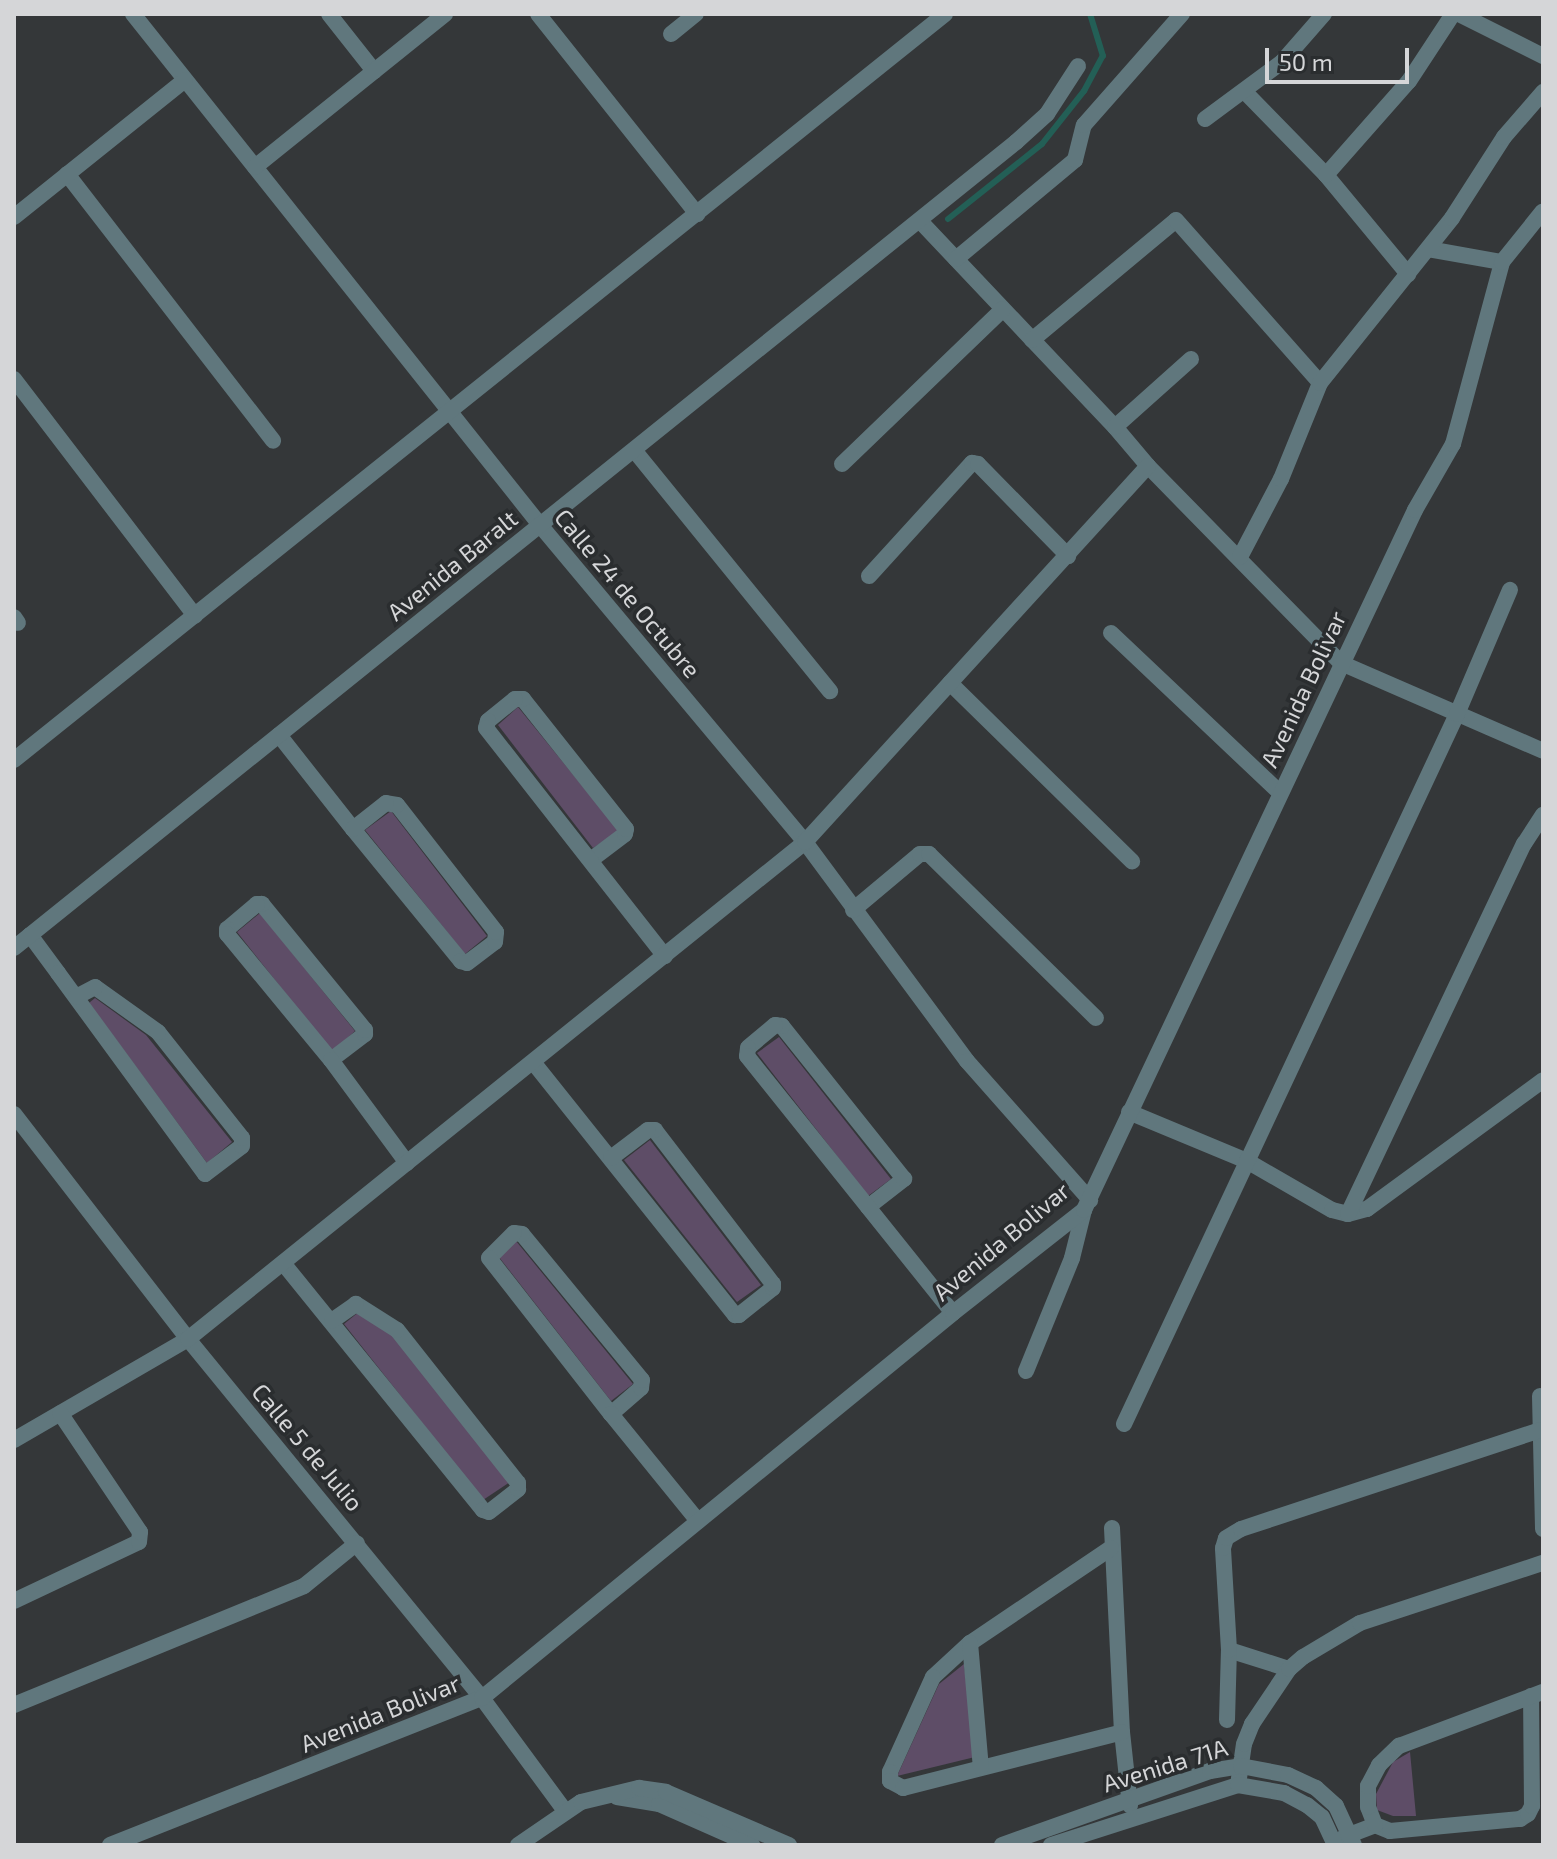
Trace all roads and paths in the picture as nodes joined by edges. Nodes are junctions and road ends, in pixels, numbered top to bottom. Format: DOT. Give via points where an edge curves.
graph roads {
  1 [pos="133,14"];
  2 [pos="329,14"];
  3 [pos="445,14"];
  4 [pos="538,14"];
  5 [pos="696,14"];
  6 [pos="945,14"];
  7 [pos="1182,14"];
  8 [pos="1324,14"];
  9 [pos="1456,14"];
  10 [pos="671,34"];
  11 [pos="1543,56"];
  12 [pos="1078,66"];
  13 [pos="374,71"];
  14 [pos="185,80"];
  15 [pos="1245,92"];
  16 [pos="1543,92"];
  17 [pos="1205,119"];
  18 [pos="255,167"];
  19 [pos="67,174"];
  20 [pos="1326,175"];
  21 [pos="1543,211"];
  22 [pos="697,214"];
  23 [pos="14,217"];
  24 [pos="920,221"];
  25 [pos="1428,249"];
  26 [pos="956,259"];
  27 [pos="1502,262"];
  28 [pos="1408,274"];
  29 [pos="1003,309"];
  30 [pos="1032,340"];
  31 [pos="1191,359"];
  32 [pos="14,379"];
  33 [pos="1320,383"];
  34 [pos="451,413"];
  35 [pos="1115,427"];
  36 [pos="273,441"];
  37 [pos="634,450"];
  38 [pos="842,464"];
  39 [pos="1148,466"];
  40 [pos="540,525"];
  41 [pos="1068,556"];
  42 [pos="1240,557"];
  43 [pos="869,576"];
  44 [pos="1510,590"];
  45 [pos="195,616"];
  46 [pos="1111,633"];
  47 [pos="1341,663"];
  48 [pos="950,683"];
  49 [pos="830,691"];
  50 [pos="1457,714"];
  51 [pos="279,735"];
  52 [pos="1543,751"];
  53 [pos="14,760"];
  54 [pos="1280,793"];
  55 [pos="1543,815"];
  56 [pos="353,829"];
  57 [pos="805,842"];
  58 [pos="592,859"];
  59 [pos="1132,861"];
  60 [pos="853,910"];
  61 [pos="30,935"];
  62 [pos="14,948"];
  63 [pos="665,956"];
  64 [pos="76,997"];
  65 [pos="1096,1018"];
  66 [pos="331,1060"];
  67 [pos="533,1062"];
  68 [pos="1543,1080"];
  69 [pos="1129,1112"];
  70 [pos="14,1114"];
  71 [pos="611,1158"];
  72 [pos="1247,1161"];
  73 [pos="407,1163"];
  74 [pos="1087,1205"];
  75 [pos="868,1207"];
  76 [pos="1348,1214"];
  77 [pos="283,1263"];
  78 [pos="953,1313"];
  79 [pos="332,1321"];
  80 [pos="188,1339"];
  81 [pos="1026,1371"];
  82 [pos="1540,1396"];
  83 [pos="60,1413"];
  84 [pos="611,1414"];
  85 [pos="1124,1424"];
  86 [pos="1540,1430"];
  87 [pos="14,1440"];
  88 [pos="698,1521"];
  89 [pos="1112,1528"];
  90 [pos="1543,1529"];
  91 [pos="357,1543"];
  92 [pos="1111,1548"];
  93 [pos="1543,1563"];
  94 [pos="14,1601"];
  95 [pos="970,1643"];
  96 [pos="1229,1650"];
  97 [pos="1289,1669"];
  98 [pos="1537,1694"];
  99 [pos="482,1698"];
  100 [pos="14,1705"];
  101 [pos="1227,1720"];
  102 [pos="1122,1732"];
  103 [pos="1241,1766"];
  104 [pos="981,1768"];
  105 [pos="1238,1785"];
  106 [pos="600,1795"];
  107 [pos="1128,1799"];
  108 [pos="565,1811"];
  109 [pos="1134,1817"];
  110 [pos="1375,1825"];
  111 [pos="1353,1840"];
  112 [pos="1024,1842"];
  113 [pos="1334,1843"];
  114 [pos="110,1845"];
  115 [pos="518,1845"];
  116 [pos="752,1845"];
  117 [pos="789,1845"];
  118 [pos="1051,1845"];
  1 -- 14 [label="street, Calle 24 de Octubre"];
  2 -- 13 [label="street"];
  3 -- 13 [label="street"];
  4 -- 22 [label="street"];
  5 -- 10 [label="street"];
  6 -- 22 [label="street"];
  7 -- 26 [label="street" via="1084,125 1075,160"];
  8 -- 15 [label="street" via="1282,62"];
  9 -- 11 [label="street"];
  9 -- 20 [label="street" via="1409,81"];
  12 -- 24 [label="street, Avenida Baralt" via="1047,114"];
  13 -- 18 [label="street"];
  14 -- 18 [label="street, Calle 24 de Octubre"];
  14 -- 19 [label="street"];
  15 -- 17 [label="street"];
  15 -- 20 [label="street"];
  16 -- 25 [label="street" via="1504,137"];
  18 -- 34 [label="street, Calle 24 de Octubre"];
  19 -- 23 [label="street"];
  19 -- 36 [label="street"];
  20 -- 28 [label="street"];
  21 -- 27 [label="street, Avenida Bolivar"];
  22 -- 34 [label="street"];
  24 -- 26 [label="street"];
  24 -- 37 [label="street, Avenida Baralt"];
  25 -- 27 [label="street"];
  25 -- 28 [label="street"];
  26 -- 29 [label="street"];
  27 -- 47 [label="street, Avenida Bolivar" via="1453,444"];
  28 -- 33 [label="street"];
  29 -- 30 [label="street"];
  29 -- 38 [label="street"];
  30 -- 33 [label="street" via="1176,220"];
  30 -- 35 [label="street"];
  31 -- 35 [label="street"];
  32 -- 45 [label="street"];
  33 -- 42 [label="street" via="1281,479"];
  34 -- 40 [label="street, Calle 24 de Octubre"];
  34 -- 45 [label="street"];
  35 -- 39 [label="street"];
  37 -- 40 [label="street, Avenida Baralt"];
  37 -- 49 [label="street"];
  39 -- 41 [label="street"];
  39 -- 42 [label="street"];
  40 -- 51 [label="street, Avenida Baralt"];
  40 -- 57 [label="street, Calle 24 de Octubre"];
  41 -- 43 [label="street" via="972,463"];
  41 -- 48 [label="street"];
  42 -- 47 [label="street"];
  44 -- 50 [label="street"];
  45 -- 53 [label="street"];
  46 -- 54 [label="street"];
  47 -- 50 [label="street"];
  47 -- 54 [label="street, Avenida Bolivar"];
  48 -- 57 [label="street"];
  48 -- 59 [label="street"];
  50 -- 52 [label="street"];
  50 -- 72 [label="street"];
  51 -- 56 [label="street"];
  51 -- 61 [label="street, Avenida Baralt"];
  54 -- 69 [label="street, Avenida Bolivar"];
  55 -- 76 [label="street" via="1524,844"];
  56 -- 56 [label="street" via="461,961 467,963 495,942 496,932 397,805 386,803"];
  57 -- 60 [label="street, Calle 24 de Octubre"];
  57 -- 63 [label="street"];
  58 -- 58 [label="street" via="486,728 515,699 523,699 626,829"];
  58 -- 63 [label="street"];
  60 -- 65 [label="street" via="920,854 929,854"];
  60 -- 74 [label="street, Calle 24 de Octubre" via="967,1061"];
  61 -- 62 [label="street, Avenida Baralt"];
  61 -- 64 [label="street"];
  63 -- 67 [label="street"];
  64 -- 64 [label="street" via="205,1174 242,1146 242,1138 158,1032 95,987"];
  66 -- 66 [label="street" via="227,934 257,904 365,1030"];
  66 -- 73 [label="street"];
  67 -- 71 [label="street"];
  67 -- 73 [label="street"];
  68 -- 76 [label="street" via="1367,1209"];
  69 -- 72 [label="street"];
  69 -- 74 [label="street, Avenida Bolivar"];
  70 -- 80 [label="street, Calle 5 de Julio"];
  71 -- 71 [label="street" via="735,1315 773,1288 655,1130"];
  72 -- 76 [label="street"];
  72 -- 85 [label="street"];
  73 -- 77 [label="street"];
  74 -- 78 [label="street, Avenida Bolivar"];
  74 -- 81 [label="street" via="1072,1258"];
  75 -- 75 [label="street" via="747,1056 748,1048 775,1025 782,1026 904,1179"];
  75 -- 78 [label="street"];
  77 -- 79 [label="street"];
  77 -- 80 [label="street"];
  78 -- 88 [label="street, Avenida Bolivar"];
  79 -- 79 [label="street" via="483,1510 489,1512 518,1489 397,1330 356,1304"];
  80 -- 83 [label="street"];
  80 -- 91 [label="street, Calle 5 de Julio"];
  82 -- 86 [label="street"];
  83 -- 87 [label="street"];
  83 -- 94 [label="street" via="140,1532 139,1542"];
  84 -- 84 [label="street" via="489,1258 514,1233 522,1234 642,1380 641,1388"];
  84 -- 88 [label="street"];
  86 -- 90 [label="street"];
  86 -- 96 [label="street" via="1232,1533 1223,1548"];
  88 -- 99 [label="street, Avenida Bolivar"];
  89 -- 92 [label="street"];
  91 -- 99 [label="street, Calle 5 de Julio"];
  91 -- 100 [label="street" via="304,1586"];
  92 -- 95 [label="street"];
  92 -- 102 [label="street"];
  93 -- 97 [label="street" via="1360,1623"];
  95 -- 104 [label="street"];
  95 -- 104 [label="street" via="925,1689 890,1781 903,1788"];
  96 -- 97 [label="street"];
  96 -- 101 [label="street"];
  97 -- 103 [label="street" via="1252,1724"];
  98 -- 110 [label="street" via="1399,1746 1379,1765 1368,1786"];
  98 -- 110 [label="street" via="1528,1814 1390,1831"];
  99 -- 108 [label="street, Calle 5 de Julio"];
  99 -- 114 [label="street, Avenida Bolivar"];
  102 -- 104 [label="street"];
  102 -- 107 [label="street"];
  103 -- 105 [label="street"];
  103 -- 107 [label="street, Avenida 71A"];
  103 -- 111 [label="street, Avenida 71A" via="1288,1775 1316,1788 1336,1806"];
  105 -- 109 [label="street, Avenida 71A"];
  105 -- 113 [label="street, Avenida 71A" via="1284,1793 1322,1817"];
  106 -- 108 [label="street"];
  106 -- 116 [label="street" via="659,1804"];
  106 -- 117 [label="street" via="639,1788 666,1792"];
  107 -- 109 [label="street"];
  107 -- 112 [label="street, Avenida 71A"];
  108 -- 115 [label="street"];
  109 -- 118 [label="street, Avenida 71A"];
  110 -- 111 [label="street"];
  111 -- 113 [label="street"];
}
